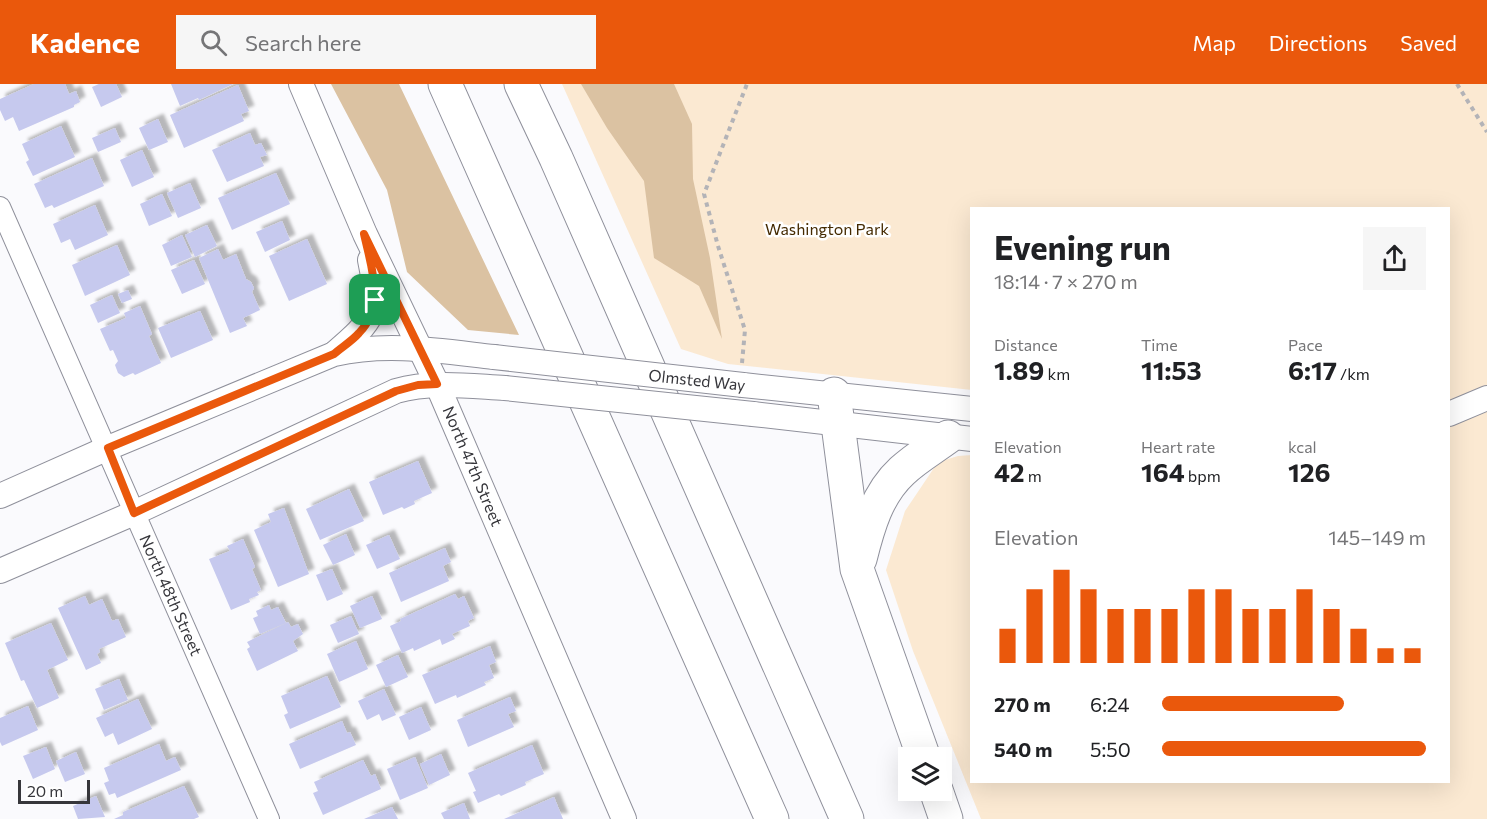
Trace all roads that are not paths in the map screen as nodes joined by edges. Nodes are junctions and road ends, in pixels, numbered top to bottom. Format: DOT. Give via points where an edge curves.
graph roads {
  1 [pos="301,84"];
  2 [pos="521,84"];
  3 [pos="446,90"];
  4 [pos="0,207"];
  5 [pos="364,234"];
  6 [pos="422,349"];
  7 [pos="334,354"];
  8 [pos="437,384"];
  9 [pos="1487,398"];
  10 [pos="836,409"];
  11 [pos="970,409"];
  12 [pos="1450,414"];
  13 [pos="960,438"];
  14 [pos="108,448"];
  15 [pos="0,496"];
  16 [pos="134,513"];
  17 [pos="857,569"];
  18 [pos="0,571"];
  19 [pos="920,747"];
  20 [pos="940,801"];
  21 [pos="269,819"];
  22 [pos="624,819"];
  23 [pos="772,819"];
  24 [pos="846,819"];
  25 [pos="946,819"];
  1 -- 5 [label="street, North 47th Street"];
  2 -- 24 [label="highway"];
  3 -- 23 [label="highway"];
  4 -- 14 [label="street, North 48th Street"];
  5 -- 6 [label="street, North 47th Street"];
  5 -- 7 [label="street" via="374,280 372,313 359,333"];
  6 -- 7 [label="street, Olmsted Way" via="359,348"];
  6 -- 8 [label="street, North 47th Street"];
  6 -- 10 [label="street, Olmsted Way, bridge" via="742,374"];
  7 -- 14 [label="street"];
  8 -- 10 [label="street, Olmsted Way, bridge" via="753,414"];
  8 -- 16 [label="street, Olmsted Way" via="396,391"];
  8 -- 22 [label="street, North 47th Street"];
  9 -- 12 [label="street"];
  10 -- 11 [label="street, Olmsted Way"];
  10 -- 13 [label="street, Olmsted Way"];
  10 -- 17 [label="highway"];
  13 -- 17 [label="highway" via="902,471 883,495 869,524"];
  14 -- 15 [label="street"];
  14 -- 16 [label="street, North 48th Street"];
  16 -- 18 [label="street, Olmsted Way"];
  16 -- 21 [label="street, North 48th Street"];
  17 -- 19 [label="highway"];
  20 -- 25 [label="highway"];
}
